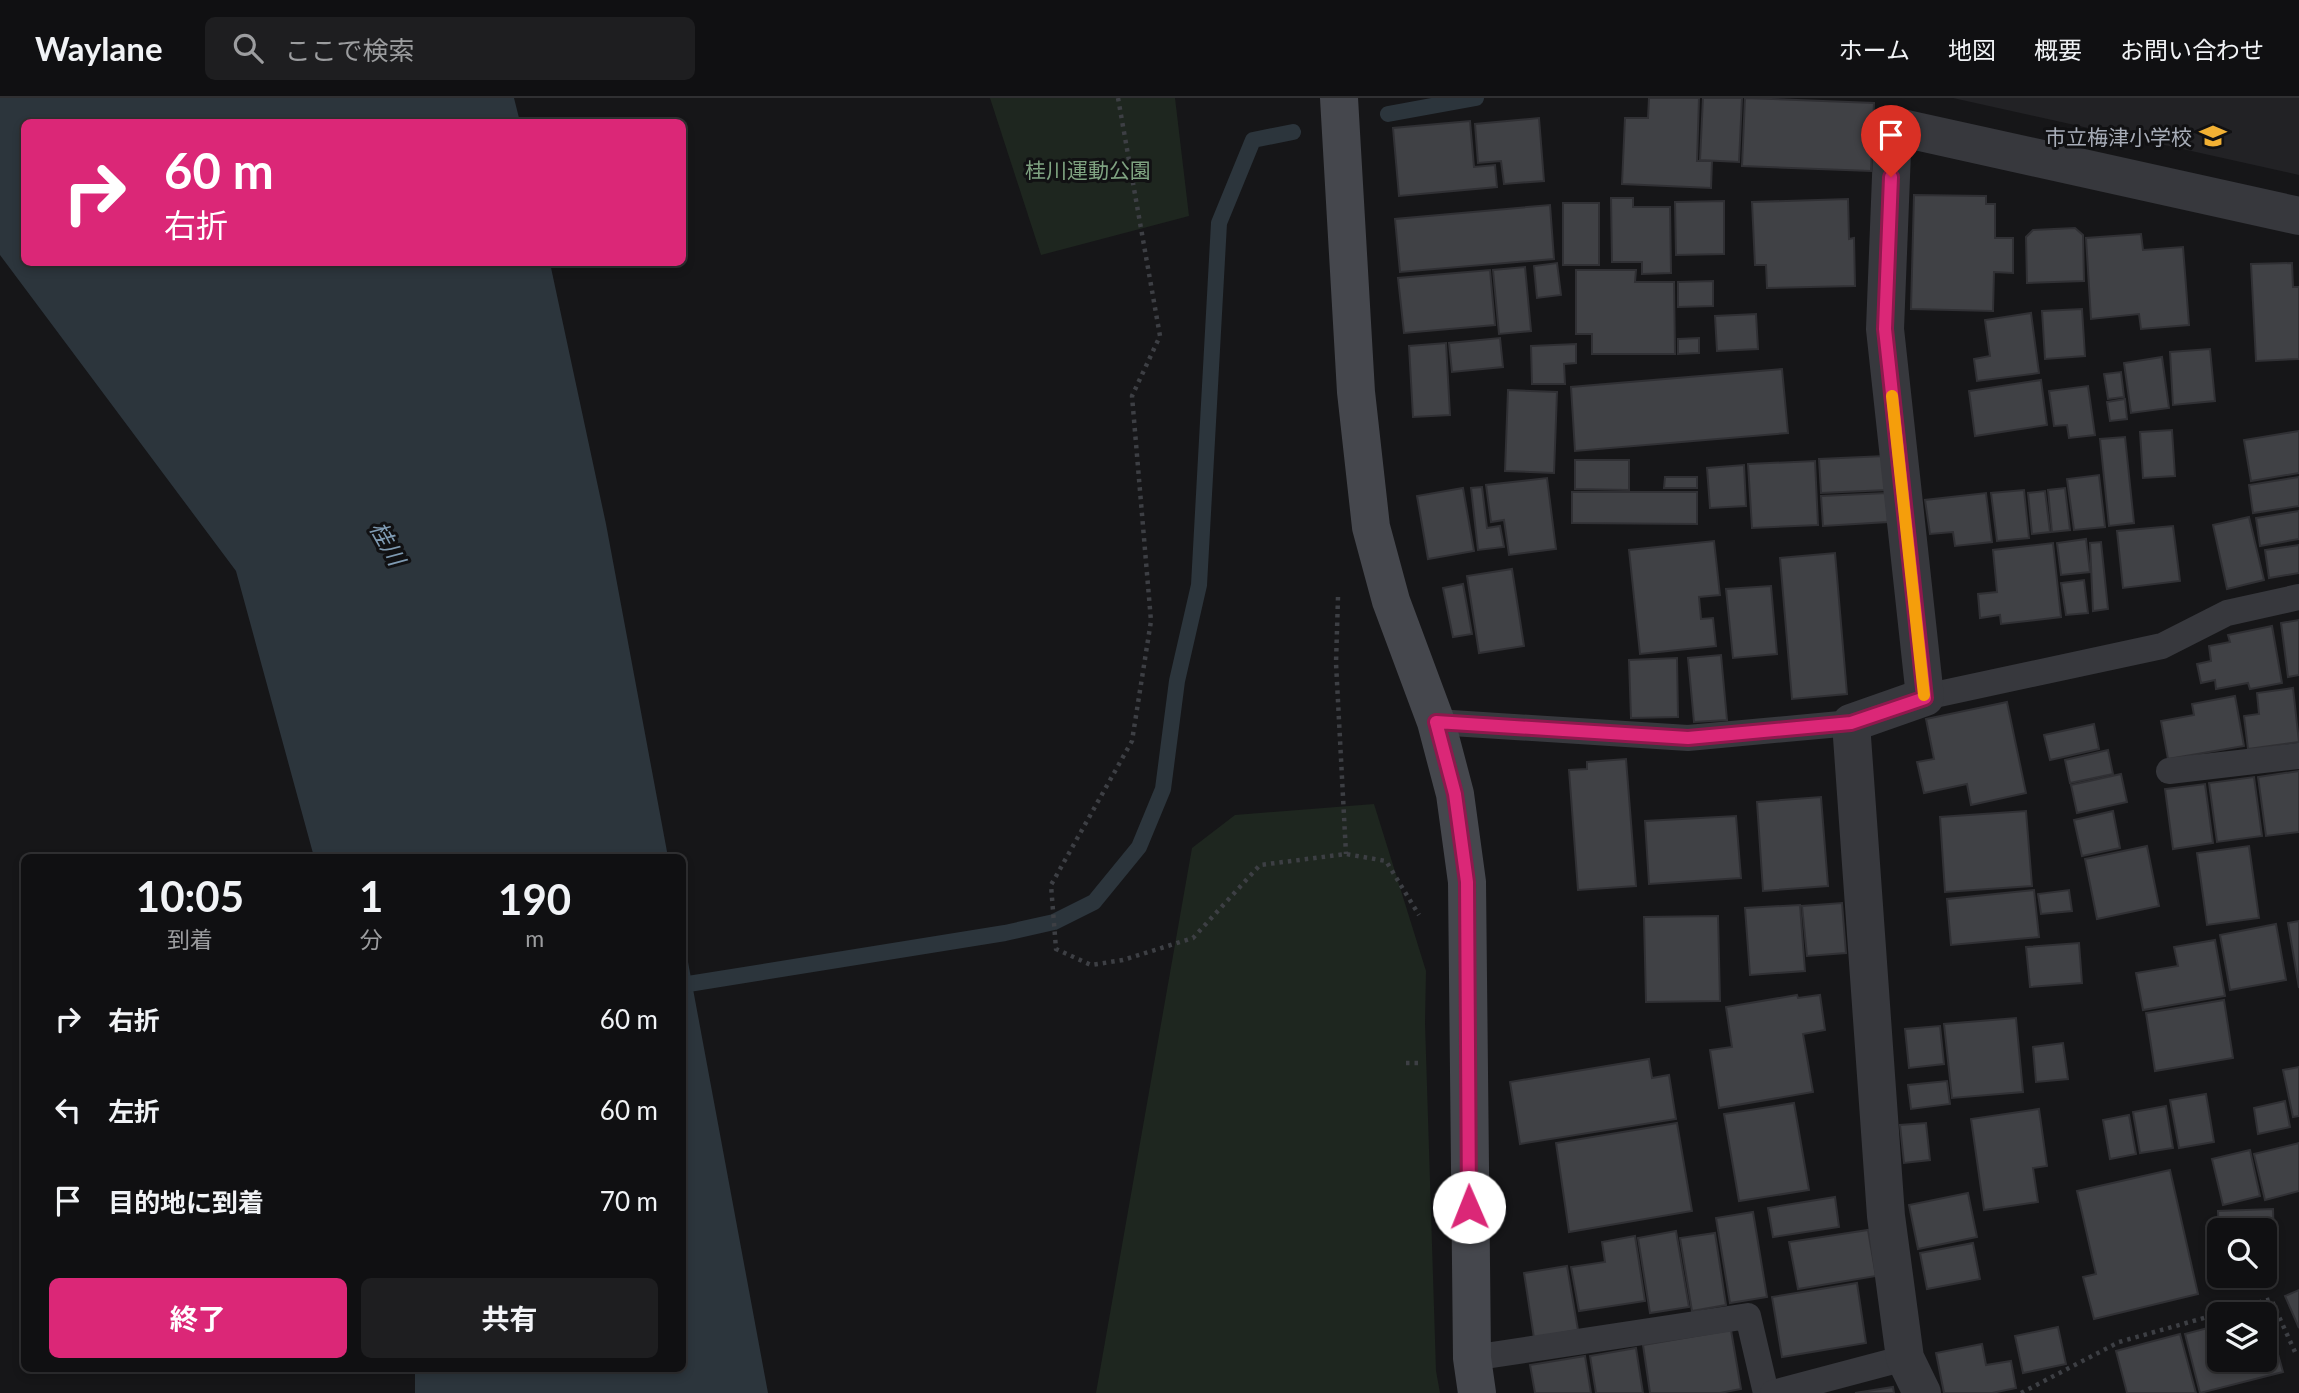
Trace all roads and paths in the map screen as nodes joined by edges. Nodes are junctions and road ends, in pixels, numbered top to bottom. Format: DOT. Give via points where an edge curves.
graph roads {
  1 [pos="1118,98"];
  2 [pos="1339,98"];
  3 [pos="2299,216"];
  4 [pos="1338,583"];
  5 [pos="2299,597"];
  6 [pos="1925,698"];
  7 [pos="1436,722"];
  8 [pos="1851,723"];
  9 [pos="2299,756"];
  10 [pos="2169,771"];
  11 [pos="1346,853"];
  12 [pos="1422,922"];
  13 [pos="2299,1350"];
  14 [pos="1905,1357"];
  15 [pos="1475,1376"];
  16 [pos="1766,1393"];
  17 [pos="1773,1393"];
  18 [pos="1922,1393"];
  19 [pos="2021,1393"];
  1 -- 11 [label="path" via="1160,336 1132,396 1151,621 1132,741 1051,884 1056,948 1091,965 1123,961 1193,938 1260,865"];
  2 -- 7 [label="street" via="1356,392 1371,527 1391,601"];
  3 -- 6 [label="street" via="1893,126 1885,329"];
  4 -- 11 [label="path" via="1336,663"];
  5 -- 6 [label="lane" via="2227,613 2162,646"];
  6 -- 8 [label="street"];
  7 -- 8 [label="lane" via="1688,738"];
  7 -- 15 [label="street" via="1455,794 1467,882"];
  8 -- 14 [label="street" via="1886,1216"];
  9 -- 10 [label="lane"];
  11 -- 12 [label="path" via="1386,861"];
  13 -- 19 [label="path" via="2295,1352 2271,1298 2119,1342"];
  14 -- 17 [label="lane"];
  14 -- 18 [label="street"];
  15 -- 16 [label="lane" via="1748,1316"];
}
